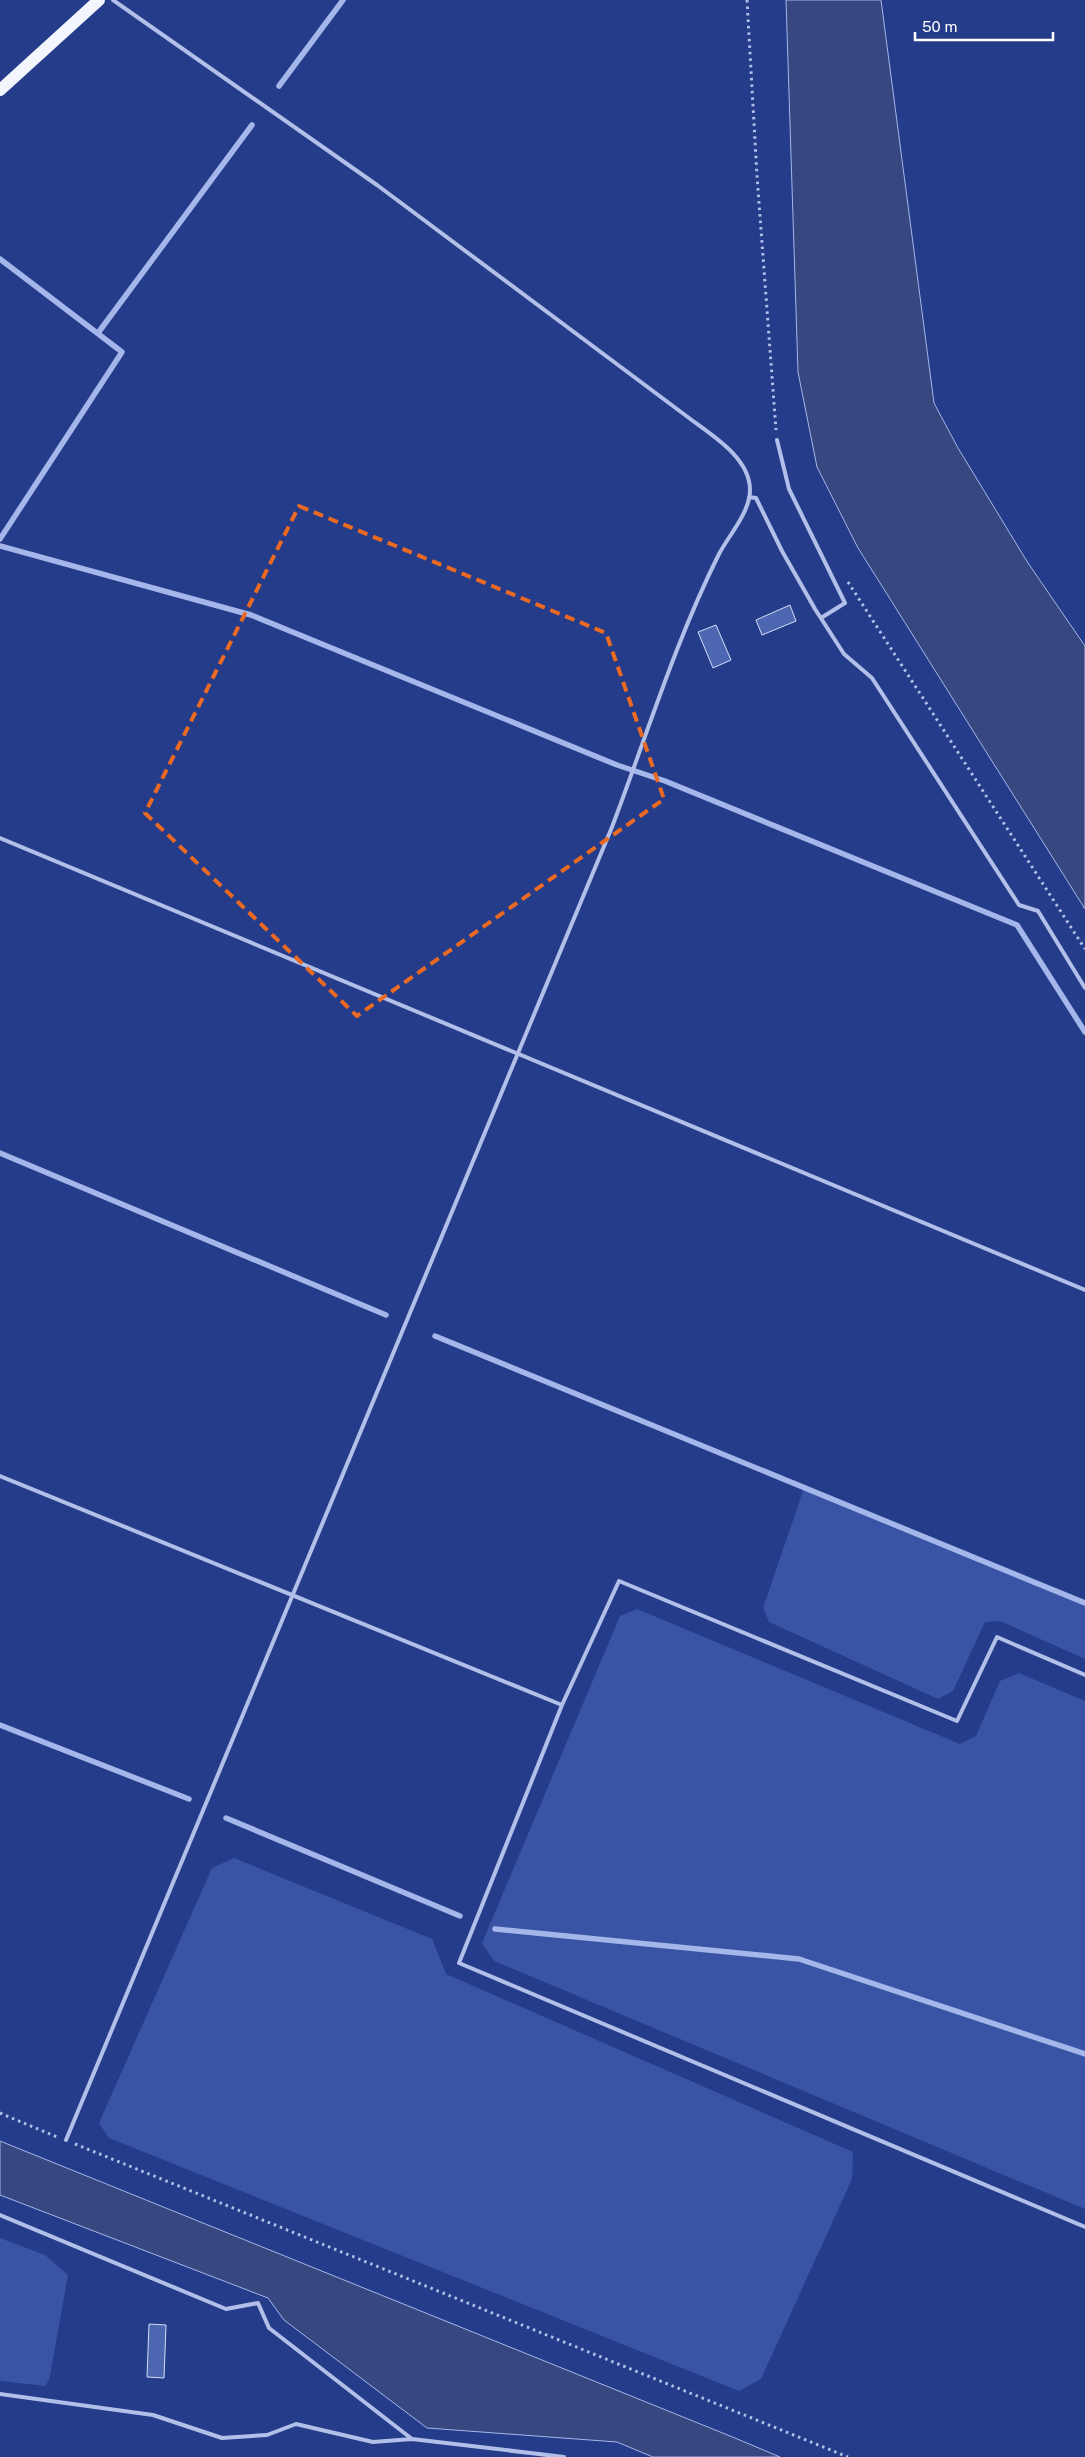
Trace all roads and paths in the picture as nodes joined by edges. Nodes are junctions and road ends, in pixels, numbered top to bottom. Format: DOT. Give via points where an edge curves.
graph roads {
  1 [pos="99,0"];
  2 [pos="113,0"];
  3 [pos="747,0"];
  4 [pos="0,90"];
  5 [pos="777,440"];
  6 [pos="749,497"];
  7 [pos="844,575"];
  8 [pos="821,618"];
  9 [pos="0,838"];
  10 [pos="1085,949"];
  11 [pos="1085,988"];
  12 [pos="518,1053"];
  13 [pos="1085,1290"];
  14 [pos="0,1476"];
  15 [pos="293,1596"];
  16 [pos="1085,1675"];
  17 [pos="562,1705"];
  18 [pos="0,2113"];
  19 [pos="66,2140"];
  20 [pos="0,2215"];
  21 [pos="1085,2227"];
  22 [pos="0,2394"];
  23 [pos="412,2439"];
  24 [pos="564,2457"];
  25 [pos="848,2457"];
  1 -- 4 [label="main road"];
  2 -- 6 [label="lane" via="377,185 685,415 731,452 743,466 748,476"];
  3 -- 5 [label="path"];
  5 -- 8 [label="lane" via="789,489 845,603"];
  6 -- 8 [label="lane" via="756,498"];
  6 -- 12 [label="lane" via="687,624 622,801"];
  7 -- 10 [label="path"];
  8 -- 11 [label="lane" via="844,654 872,678 1019,905 1038,911"];
  9 -- 12 [label="lane"];
  12 -- 13 [label="lane"];
  12 -- 15 [label="lane"];
  14 -- 15 [label="lane"];
  15 -- 17 [label="lane"];
  15 -- 19 [label="lane"];
  16 -- 17 [label="lane" via="997,1637 957,1721 619,1581"];
  17 -- 21 [label="lane" via="459,1963"];
  18 -- 19 [label="path"];
  19 -- 25 [label="path"];
  20 -- 23 [label="lane" via="226,2309 258,2303 269,2328"];
  22 -- 23 [label="lane" via="153,2415 222,2438 267,2435 296,2424 373,2442"];
  23 -- 24 [label="lane"];
}
